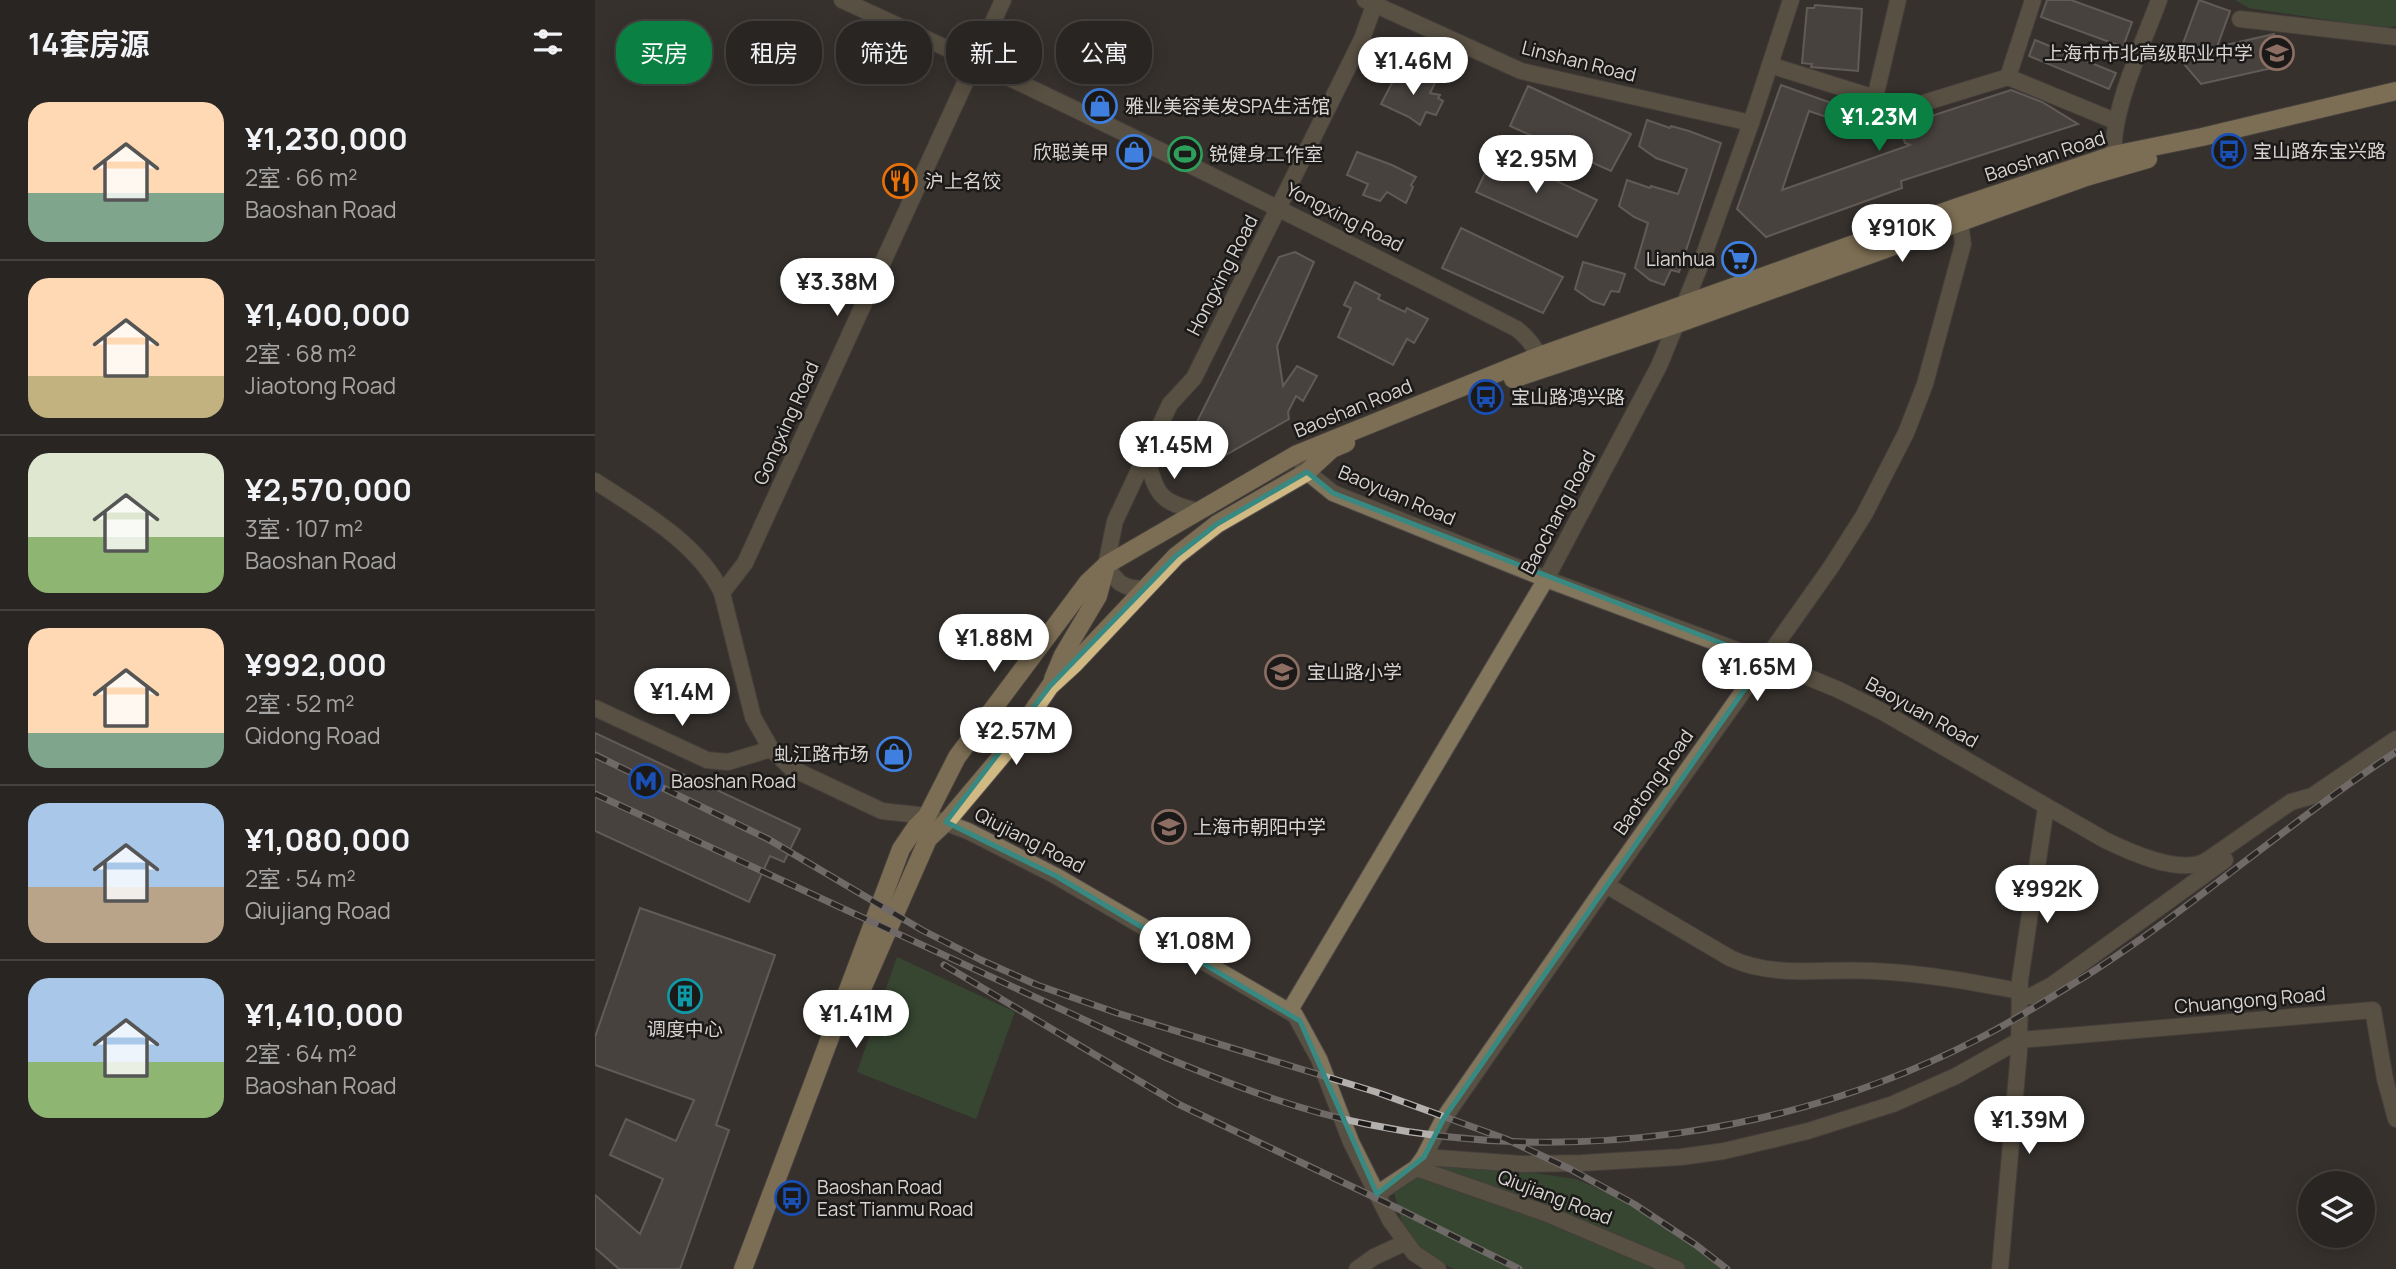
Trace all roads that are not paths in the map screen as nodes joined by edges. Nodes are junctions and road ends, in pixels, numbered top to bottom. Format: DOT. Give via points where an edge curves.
graph roads {
  1 [pos="842,0"];
  2 [pos="1003,0"];
  3 [pos="1791,0"];
  4 [pos="1898,0"];
  5 [pos="2033,0"];
  6 [pos="2159,0"];
  7 [pos="1372,1"];
  8 [pos="2240,19"];
  9 [pos="993,21"];
  10 [pos="2396,37"];
  11 [pos="946,47"];
  12 [pos="1770,65"];
  13 [pos="2008,77"];
  14 [pos="963,84"];
  15 [pos="1024,84"];
  16 [pos="2396,91"];
  17 [pos="1875,98"];
  18 [pos="2396,103"];
  19 [pos="2115,121"];
  20 [pos="1751,123"];
  21 [pos="2115,162"];
  22 [pos="1279,207"];
  23 [pos="1958,215"];
  24 [pos="1685,306"];
  25 [pos="1677,324"];
  26 [pos="1541,362"];
  27 [pos="1297,454"];
  28 [pos="1146,456"];
  29 [pos="1307,472"];
  30 [pos="595,481"];
  31 [pos="1198,511"];
  32 [pos="1106,565"];
  33 [pos="1546,579"];
  34 [pos="1144,589"];
  35 [pos="722,593"];
  36 [pos="1765,660"];
  37 [pos="1050,685"];
  38 [pos="595,708"];
  39 [pos="2396,739"];
  40 [pos="771,749"];
  41 [pos="2312,796"];
  42 [pos="2046,807"];
  43 [pos="927,816"];
  44 [pos="946,822"];
  45 [pos="1606,885"];
  46 [pos="2020,994"];
  47 [pos="1290,1010"];
  48 [pos="2020,1040"];
  49 [pos="2396,1119"];
  50 [pos="1420,1163"];
  51 [pos="1377,1194"];
  52 [pos="1404,1243"];
  53 [pos="743,1269"];
  54 [pos="756,1269"];
  55 [pos="1357,1269"];
  56 [pos="1438,1269"];
  57 [pos="1677,1269"];
  58 [pos="2000,1269"];
  1 -- 11 [label="street, Yongxing Road"];
  2 -- 9 [label="street, Gongxing Road"];
  3 -- 12 [label="street, Baochang Road"];
  4 -- 17 [label="street"];
  5 -- 13 [label="street"];
  6 -- 19 [label="street"];
  7 -- 20 [label="street, Linshan Road" via="1521,71"];
  7 -- 22 [label="street, Hongxing Road" via="1362,39"];
  8 -- 10 [label="street"];
  12 -- 17 [label="street"];
  12 -- 20 [label="street, Baochang Road"];
  13 -- 17 [label="street" via="1891,113 1880,108"];
  13 -- 19 [label="street"];
  14 -- 35 [label="street, Gongxing Road" via="745,563"];
  15 -- 22 [label="street, Yongxing Road"];
  16 -- 21 [label="main road, Baoshan Road"];
  18 -- 21 [label="main road, Baoshan Road"];
  19 -- 21 [label="street"];
  20 -- 24 [label="street, Baochang Road"];
  21 -- 23 [label="main road, Baoshan Road"];
  22 -- 26 [label="street, Yongxing Road" via="1517,329"];
  22 -- 28 [label="street, Hongxing Road" via="1194,378 1170,404"];
  23 -- 24 [label="main road, Baoshan Road"];
  23 -- 25 [label="main road, Baoshan Road"];
  23 -- 36 [label="street, Baotong Road" via="1963,244 1906,433 1847,542"];
  24 -- 25 [label="street, Baochang Road"];
  24 -- 26 [label="main road, Baoshan Road"];
  25 -- 26 [label="main road, Baoshan Road"];
  25 -- 33 [label="street, Baochang Road"];
  26 -- 27 [label="main road, Baoshan Road"];
  26 -- 29 [label="main road, Baoshan Road" via="1332,449"];
  27 -- 29 [label="street, Baoyuan Road"];
  27 -- 31 [label="main road, Baoshan Road"];
  28 -- 31 [label="street" via="1161,495 1174,505"];
  28 -- 32 [label="street, Hongxing Road" via="1115,521"];
  29 -- 33 [label="street, Baoyuan Road" via="1333,493"];
  29 -- 34 [label="main road, Baoshan Road" via="1217,524"];
  30 -- 35 [label="street, Qiujiang Road" via="664,527 711,573"];
  31 -- 32 [label="main road, Baoshan Road"];
  32 -- 34 [label="street" via="1116,580 1129,588"];
  32 -- 37 [label="main road" via="1098,596"];
  32 -- 43 [label="main road, Baoshan Road" via="1088,582 957,757"];
  33 -- 36 [label="street, Baoyuan Road"];
  33 -- 47 [label="street, Baochang Road"];
  34 -- 37 [label="main road, Baoshan Road"];
  35 -- 40 [label="street, Qiujiang Road" via="746,698"];
  36 -- 42 [label="street, Baoyuan Road" via="1860,700"];
  36 -- 45 [label="street, Baotong Road"];
  37 -- 44 [label="main road, Baoshan Road"];
  38 -- 40 [label="street" via="707,760 728,762"];
  39 -- 41 [label="street, Baoyuan Road"];
  40 -- 43 [label="street, Qiujiang Road" via="791,768 867,806"];
  41 -- 42 [label="street, Baoyuan Road" via="2291,802 2206,861 2188,867 2118,846"];
  41 -- 46 [label="street" via="2052,985 2031,996"];
  42 -- 46 [label="street"];
  43 -- 44 [label="street, Qiujiang Road"];
  43 -- 53 [label="main road, Baoshan Road" via="901,849"];
  44 -- 47 [label="street, Qiujiang Road" via="1056,876"];
  44 -- 54 [label="main road, Baoshan Road" via="928,839 824,1074"];
  45 -- 46 [label="street" via="1730,958 1752,966 1779,971 1912,973"];
  45 -- 50 [label="street, Baotong Road" via="1444,1118"];
  46 -- 48 [label="street"];
  47 -- 51 [label="street, Qiujiang Road" via="1308,1036"];
  48 -- 49 [label="street, Chuangong Road" via="2373,1010"];
  48 -- 50 [label="street" via="1893,1104 1724,1151 1583,1163"];
  48 -- 58 [label="street"];
  50 -- 51 [label="street, Baotong Road"];
  50 -- 57 [label="street, Qiujiang Road"];
  51 -- 52 [label="street, Qiujiang Road"];
  52 -- 55 [label="street"];
  52 -- 56 [label="street, Qiujiang Road"];
}
